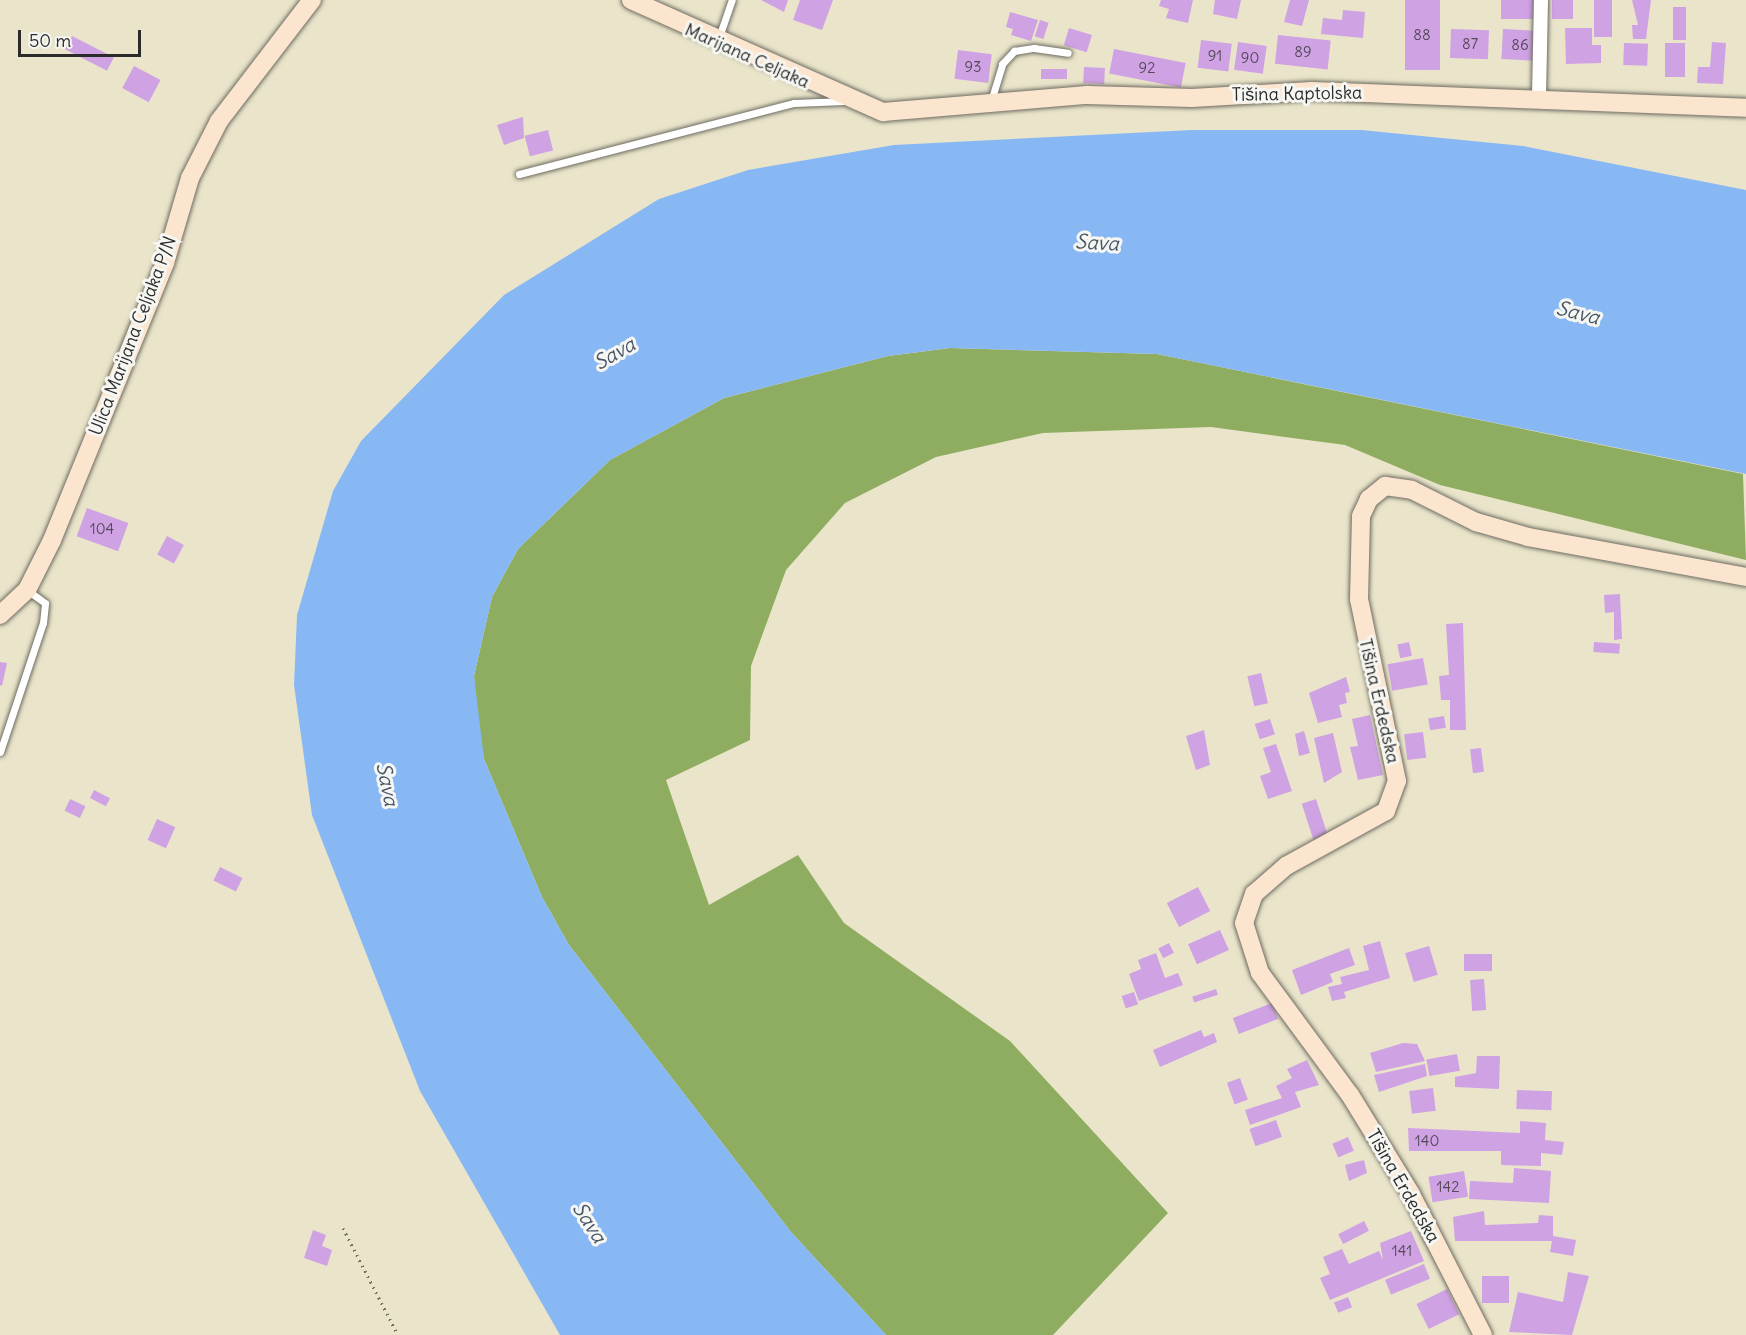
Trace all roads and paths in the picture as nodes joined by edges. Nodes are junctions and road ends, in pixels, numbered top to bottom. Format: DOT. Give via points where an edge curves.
graph roads {
  1 [pos="312,0"];
  2 [pos="732,0"];
  3 [pos="1541,0"];
  4 [pos="638,5"];
  5 [pos="717,42"];
  6 [pos="1068,53"];
  7 [pos="1539,96"];
  8 [pos="849,101"];
  9 [pos="991,103"];
  10 [pos="1746,108"];
  11 [pos="519,174"];
  12 [pos="1746,577"];
  13 [pos="27,590"];
  14 [pos="0,615"];
  15 [pos="0,752"];
  16 [pos="343,1228"];
  17 [pos="398,1335"];
  18 [pos="1483,1335"];
  1 -- 13 [label="main road, Ulica Marijana Celjaka P/N" via="219,121 190,178 165,263"];
  2 -- 5 [label="lane"];
  3 -- 7 [label="street"];
  4 -- 5 [label="main road, Marijana Celjaka"];
  5 -- 8 [label="main road, Marijana Celjaka"];
  6 -- 9 [label="lane" via="1034,48 1014,51 1002,64"];
  7 -- 9 [label="main road, Tišina Kaptolska" via="1312,91 1192,98 1088,95"];
  7 -- 10 [label="main road, Tišina Kaptolska"];
  8 -- 9 [label="main road, Tišina Kaptolska" via="883,112"];
  8 -- 11 [label="lane" via="794,103"];
  12 -- 18 [label="main road, Tišina Erdedska" via="1528,537 1476,522 1412,490 1385,486 1369,499 1361,516 1359,599 1398,781 1386,811 1286,866 1254,894 1244,923 1260,973 1350,1095 1405,1184"];
  13 -- 14 [label="main road, Ulica Marijana Celjaka P/N"];
  13 -- 15 [label="lane" via="45,603 43,623"];
  16 -- 17 [label="path"];
}
